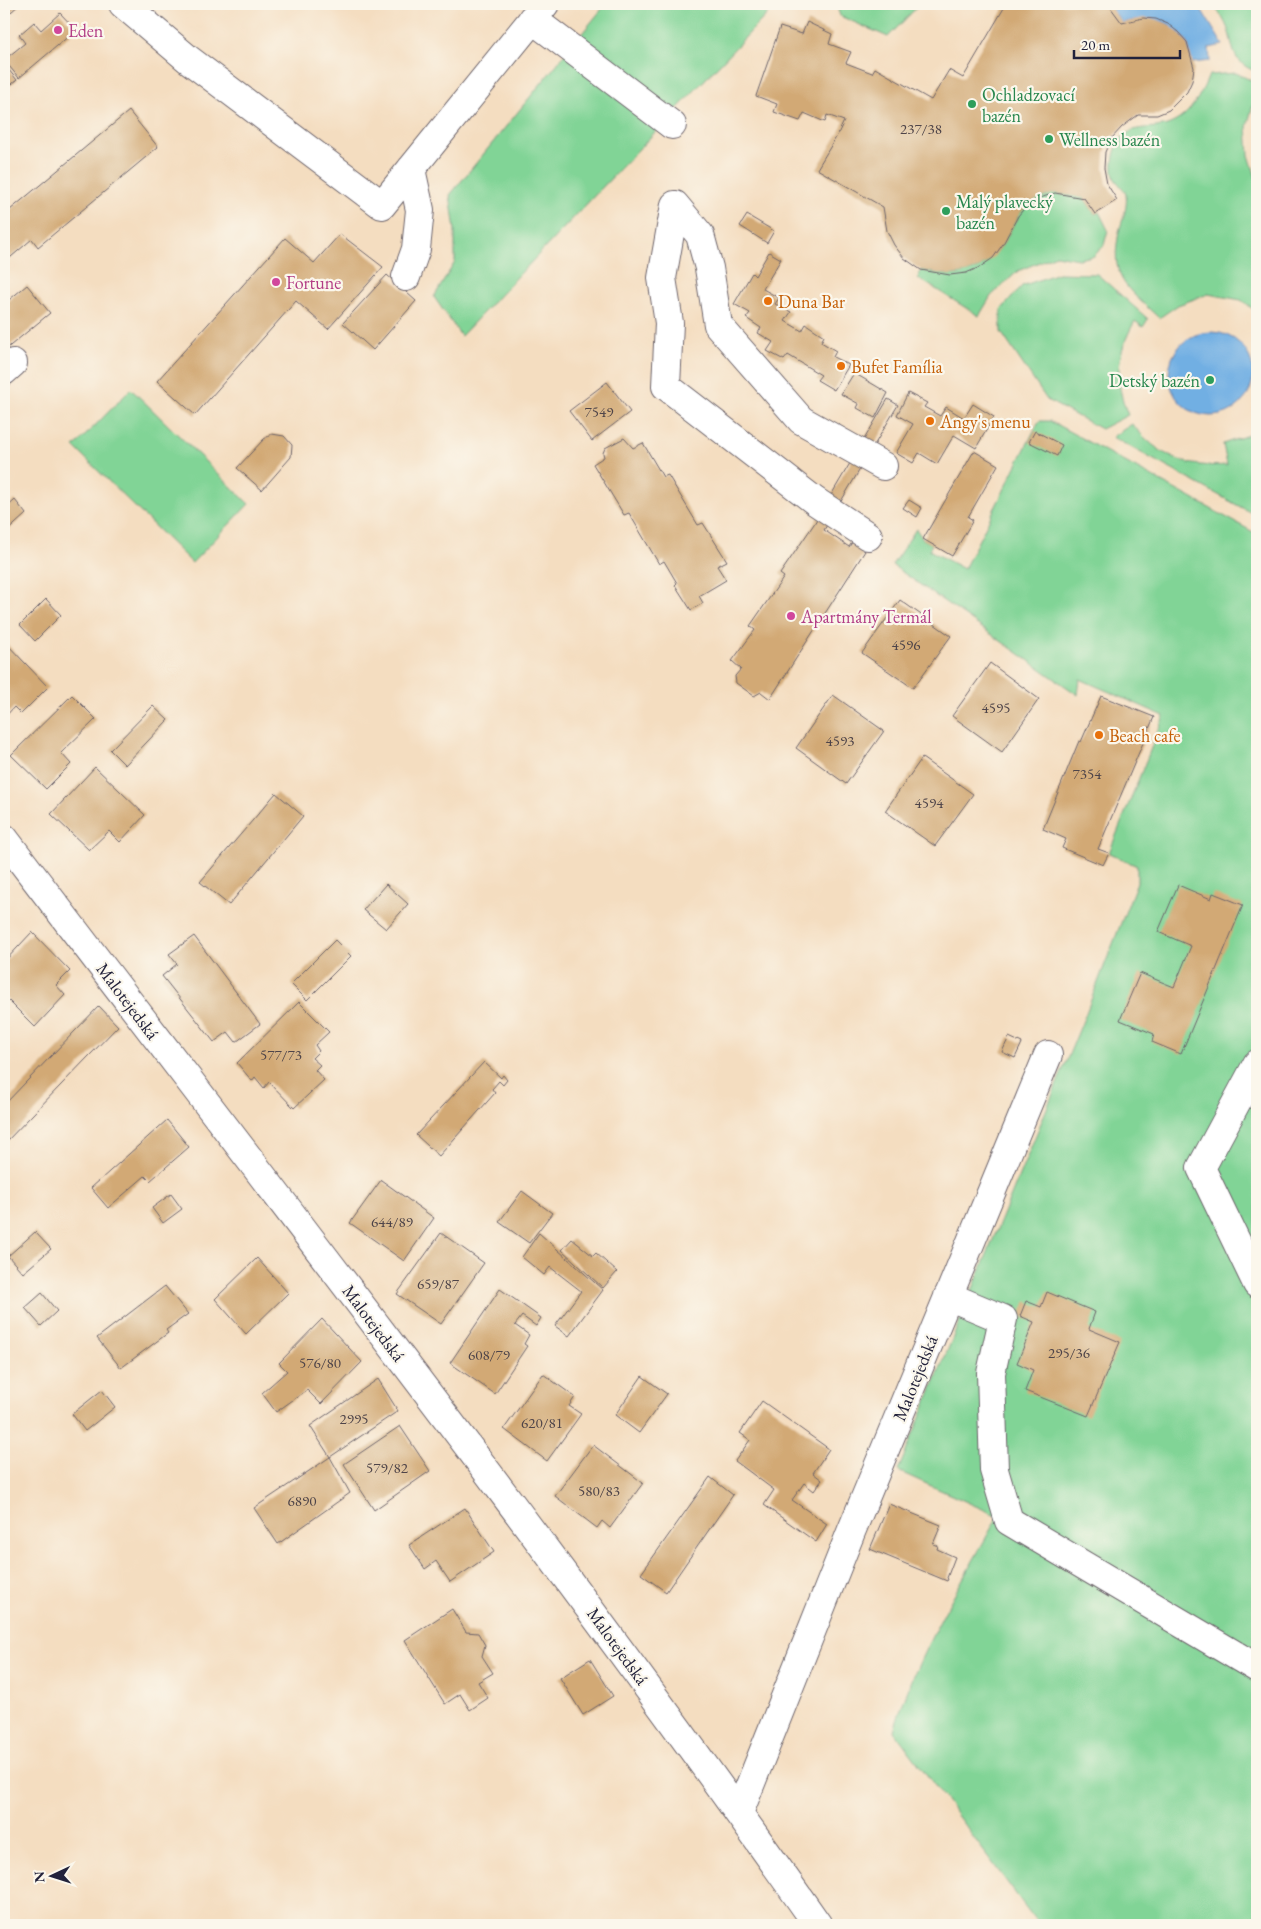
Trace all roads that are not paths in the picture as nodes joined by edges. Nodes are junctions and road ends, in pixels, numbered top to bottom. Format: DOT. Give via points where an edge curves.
graph roads {
  1 [pos="123,4"];
  2 [pos="538,12"];
  3 [pos="672,125"];
  4 [pos="411,169"];
  5 [pos="406,278"];
  6 [pos="883,466"];
  7 [pos="868,536"];
  8 [pos="4,838"];
  9 [pos="1048,1055"];
  10 [pos="1257,1064"];
  11 [pos="1257,1284"];
  12 [pos="948,1296"];
  13 [pos="1257,1668"];
  14 [pos="739,1813"];
  15 [pos="818,1925"];
  1 -- 4 [label="street" via="188,59 382,205"];
  2 -- 3 [label="street"];
  2 -- 4 [label="street"];
  4 -- 5 [label="street" via="420,210 416,248"];
  6 -- 7 [label="street" via="801,420 718,325 700,236 675,205 662,278 669,323 666,386 815,501"];
  8 -- 14 [label="street, Malotejedská" via="572,1584"];
  9 -- 12 [label="street, Malotejedská"];
  10 -- 11 [label="street" via="1201,1168"];
  12 -- 13 [label="street" via="1003,1319 991,1373 994,1470 1010,1521"];
  12 -- 14 [label="street, Malotejedská"];
  14 -- 15 [label="street, Malotejedská"];
}
